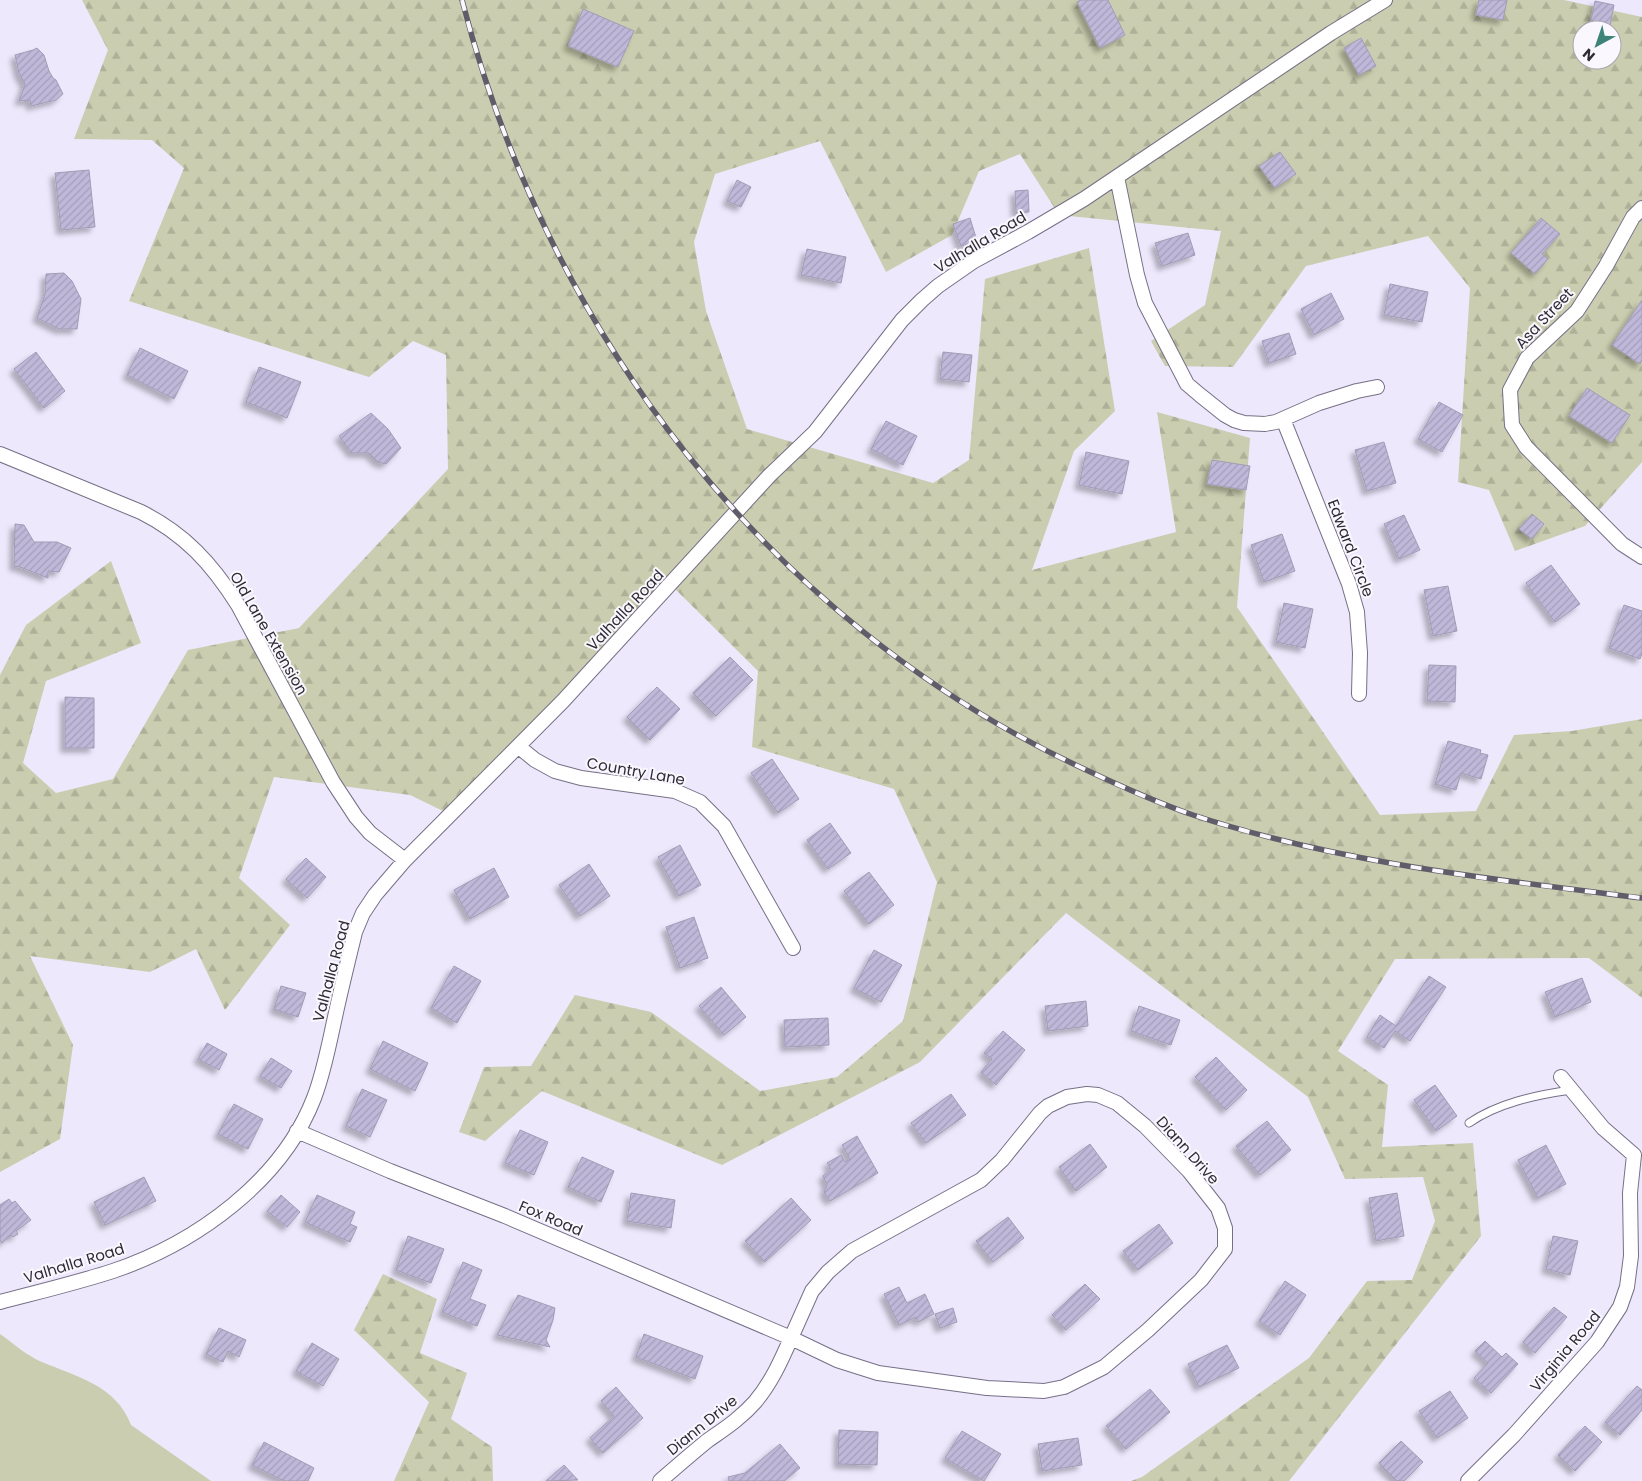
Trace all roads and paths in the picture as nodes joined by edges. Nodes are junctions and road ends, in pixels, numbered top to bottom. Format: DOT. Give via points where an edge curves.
graph roads {
  1 [pos="1385,0"];
  2 [pos="1117,177"];
  3 [pos="1642,208"];
  4 [pos="1377,387"];
  5 [pos="1282,419"];
  6 [pos="0,454"];
  7 [pos="1642,557"];
  8 [pos="1360,694"];
  9 [pos="519,747"];
  10 [pos="405,860"];
  11 [pos="792,948"];
  12 [pos="1561,1077"];
  13 [pos="1571,1090"];
  14 [pos="1469,1123"];
  15 [pos="297,1131"];
  16 [pos="1638,1154"];
  17 [pos="0,1302"];
  18 [pos="791,1338"];
  19 [pos="660,1481"];
  20 [pos="1468,1481"];
  1 -- 2 [label="street, Valhalla Road"];
  2 -- 5 [label="street" via="1145,303 1187,384 1234,420 1260,424"];
  2 -- 9 [label="street, Valhalla Road" via="974,261 922,300 902,320 815,432 769,476"];
  3 -- 7 [label="street, Asa Street" via="1633,217 1576,311 1527,358 1510,390 1512,425 1526,447 1622,544"];
  4 -- 5 [label="street" via="1357,390"];
  5 -- 8 [label="street, Edward Circle" via="1350,584 1357,612"];
  6 -- 10 [label="street, Old Lane Extension" via="160,521 196,551 221,578 238,605 356,817 370,833"];
  9 -- 10 [label="street, Valhalla Road"];
  9 -- 11 [label="street, Country Lane" via="555,771 581,778 675,791 700,802 724,826"];
  10 -- 15 [label="street, Valhalla Road" via="374,895 355,932 325,1062 314,1096"];
  12 -- 13 [label="street"];
  13 -- 14 [label="lane" via="1524,1099"];
  13 -- 16 [label="street" via="1603,1128"];
  15 -- 17 [label="street, Valhalla Road" via="256,1184 217,1217 175,1244 114,1271"];
  15 -- 18 [label="street, Fox Road"];
  16 -- 20 [label="street, Virginia Road" via="1630,1193 1631,1256 1620,1307 1597,1342"];
  18 -- 18 [label="street, Diann Drive" via="812,1291 852,1251 982,1180 1040,1113 1067,1097 1098,1095 1117,1103 1189,1171 1218,1208 1225,1228 1225,1249 1201,1280 1104,1367 1064,1387 1044,1391 986,1388 878,1373 837,1360"];
  18 -- 19 [label="street, Diann Drive" via="779,1366 756,1401 736,1421"];
}
